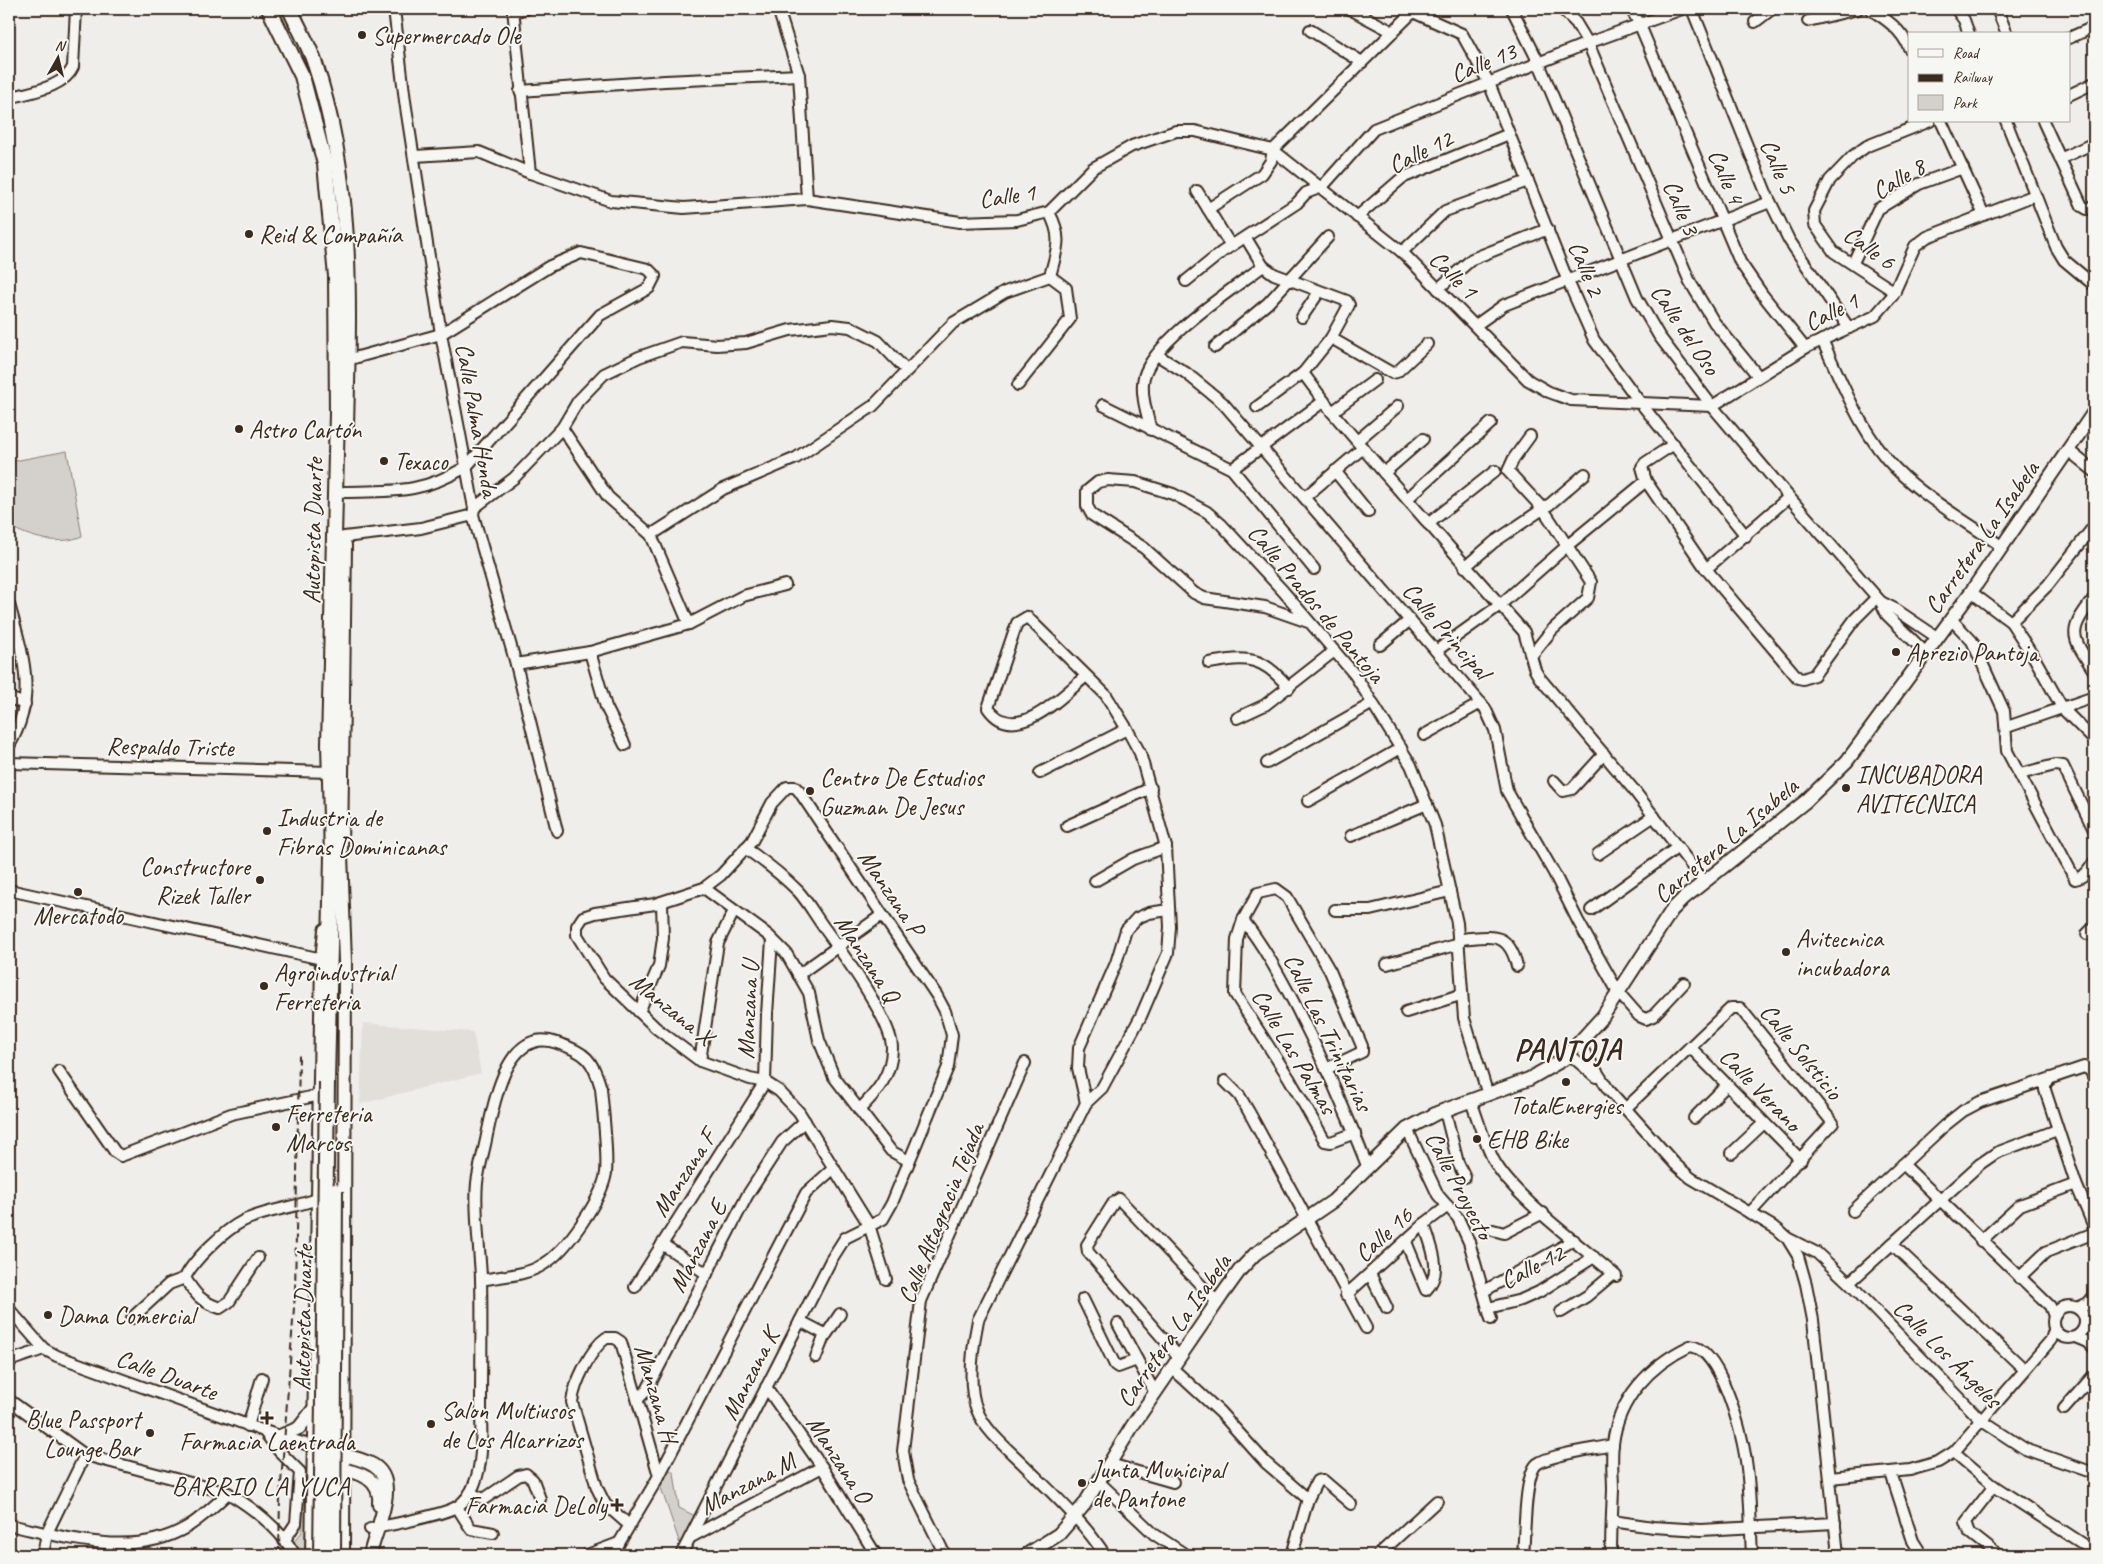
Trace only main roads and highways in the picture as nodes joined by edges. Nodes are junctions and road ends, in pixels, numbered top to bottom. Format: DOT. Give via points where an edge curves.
graph roads {
  1 [pos="269,9"];
  2 [pos="290,9"];
  3 [pos="2094,412"];
  4 [pos="336,856"];
  5 [pos="332,1083"];
  6 [pos="314,1336"];
  7 [pos="343,1339"];
  8 [pos="313,1410"];
  9 [pos="280,1436"];
  10 [pos="312,1446"];
  11 [pos="339,1454"];
  12 [pos="306,1469"];
  13 [pos="343,1469"];
  14 [pos="343,1529"];
  15 [pos="374,1529"];
  16 [pos="312,1531"];
  17 [pos="312,1555"];
  18 [pos="321,1555"];
  19 [pos="333,1555"];
  20 [pos="343,1555"];
  21 [pos="364,1555"];
  22 [pos="370,1555"];
  23 [pos="1026,1555"];
  1 -- 4 [label="highway, Autopista Duarte" via="302,76 325,164 334,248 337,413 330,772"];
  2 -- 4 [label="highway, Autopista Duarte" via="315,63 340,161 347,240 348,360"];
  3 -- 23 [label="main road, Carretera La Isabela" via="1938,638 1866,738 1828,782 1684,898 1663,922 1603,1016 1569,1054 1529,1079 1445,1110 1407,1129 1333,1201 1256,1254 1217,1302 1076,1516 1059,1534"];
  4 -- 5 [label="highway"];
  4 -- 6 [label="main road" via="322,959"];
  4 -- 7 [label="main road" via="345,961"];
  5 -- 18 [label="highway, Autopista Duarte, bridge"];
  5 -- 19 [label="highway, Autopista Duarte, bridge"];
  6 -- 7 [label="main road" via="321,1351 329,1355 338,1352"];
  6 -- 8 [label="main road"];
  7 -- 11 [label="main road" via="344,1437"];
  8 -- 9 [label="main road" via="296,1430"];
  8 -- 10 [label="main road"];
  10 -- 11 [label="main road"];
  10 -- 12 [label="main road"];
  11 -- 12 [label="main road"];
  11 -- 13 [label="main road"];
  11 -- 15 [label="main road" via="374,1466 385,1479 386,1499"];
  12 -- 13 [label="main road"];
  12 -- 16 [label="main road"];
  13 -- 14 [label="main road"];
  13 -- 15 [label="main road" via="364,1475 378,1488 379,1504"];
  14 -- 16 [label="main road" via="338,1523 316,1522"];
  14 -- 20 [label="main road"];
  15 -- 21 [label="main road"];
  15 -- 22 [label="main road"];
  16 -- 17 [label="main road"];
}
